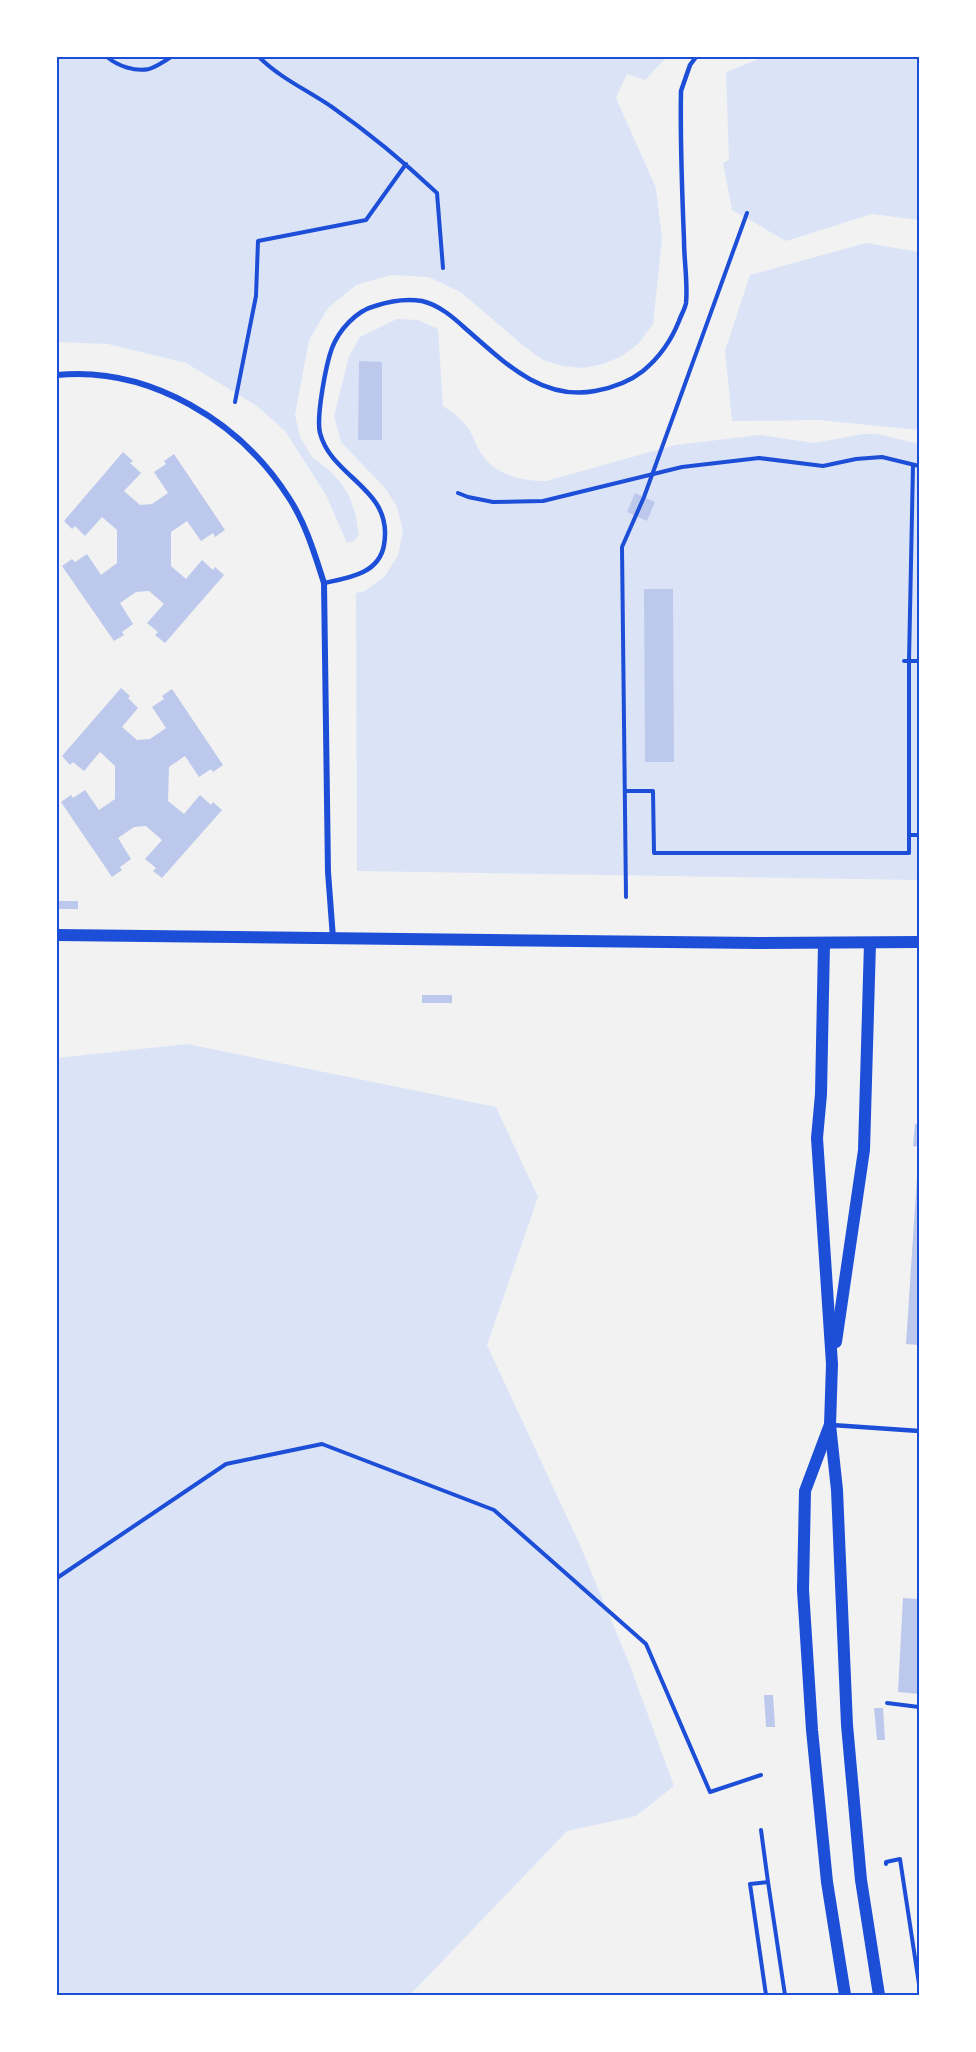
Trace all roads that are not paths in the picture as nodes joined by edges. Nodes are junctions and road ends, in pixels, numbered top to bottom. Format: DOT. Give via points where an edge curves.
graph roads {
  1 [pos="696,57"];
  2 [pos="57,375"];
  3 [pos="324,584"];
  4 [pos="57,934"];
  5 [pos="333,938"];
  6 [pos="919,942"];
  7 [pos="824,944"];
  8 [pos="870,944"];
  9 [pos="832,1364"];
  10 [pos="830,1425"];
  11 [pos="919,1431"];
  12 [pos="844,1995"];
  13 [pos="879,1995"];
  1 -- 3 [label="lane" via="681,92 686,304 672,338 656,360 635,377 611,388 585,393 532,382 448,313 423,301 395,299 368,308 346,325 332,349 318,416 320,434 328,451 372,498 382,513 386,531 383,549 373,565 359,576"];
  2 -- 3 [label="street" via="116,378 158,389 197,408 233,433 265,464 290,500 310,540"];
  3 -- 5 [label="street" via="328,872"];
  4 -- 5 [label="main road"];
  5 -- 7 [label="main road"];
  6 -- 8 [label="main road"];
  7 -- 8 [label="main road"];
  7 -- 9 [label="main road" via="817,1138"];
  8 -- 9 [label="main road" via="864,1150"];
  9 -- 10 [label="main road"];
  10 -- 11 [label="lane"];
  10 -- 12 [label="main road" via="805,1491 803,1590 827,1882"];
  10 -- 13 [label="main road" via="837,1490 847,1725 861,1880"];
}
